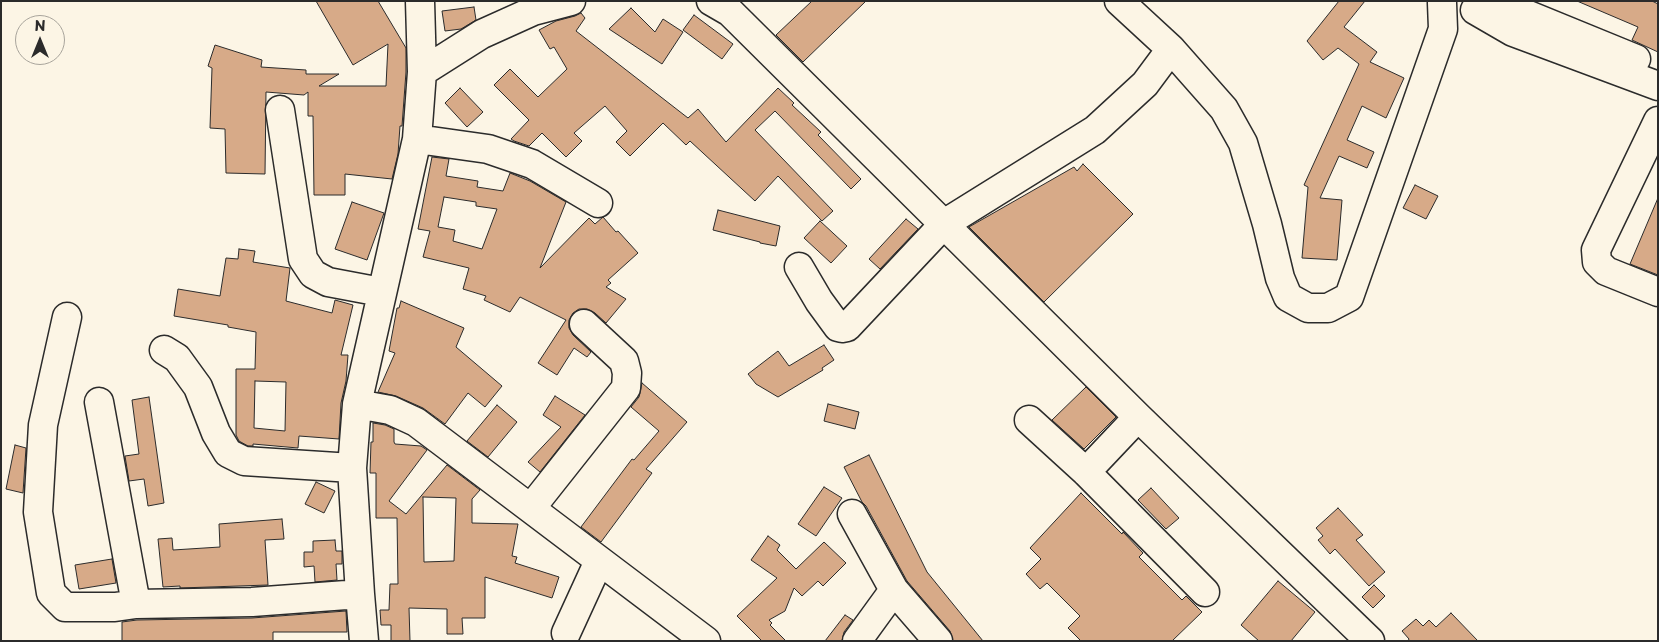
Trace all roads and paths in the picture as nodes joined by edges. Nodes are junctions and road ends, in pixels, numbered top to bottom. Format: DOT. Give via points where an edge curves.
graph roads {
  1 [pos="420,1"];
  2 [pos="571,1"];
  3 [pos="711,1"];
  4 [pos="1119,1"];
  5 [pos="1463,8"];
  6 [pos="1171,49"];
  7 [pos="1658,68"];
  8 [pos="422,72"];
  9 [pos="1658,86"];
  10 [pos="280,110"];
  11 [pos="1658,121"];
  12 [pos="417,139"];
  13 [pos="598,203"];
  14 [pos="944,224"];
  15 [pos="799,268"];
  16 [pos="381,292"];
  17 [pos="1658,292"];
  18 [pos="67,317"];
  19 [pos="584,324"];
  20 [pos="164,350"];
  21 [pos="99,402"];
  22 [pos="357,404"];
  23 [pos="1138,417"];
  24 [pos="1029,420"];
  25 [pos="352,468"];
  26 [pos="1086,472"];
  27 [pos="531,508"];
  28 [pos="852,514"];
  29 [pos="600,560"];
  30 [pos="894,590"];
  31 [pos="1205,592"];
  32 [pos="360,594"];
  33 [pos="136,604"];
  34 [pos="566,633"];
  35 [pos="364,641"];
  36 [pos="706,641"];
  37 [pos="857,641"];
  38 [pos="938,641"];
  39 [pos="1370,641"];
  1 -- 8 [label="street"];
  2 -- 8 [label="street" via="533,12 482,34"];
  3 -- 14 [label="street" via="730,12"];
  4 -- 6 [label="street"];
  5 -- 6 [label="street" via="1349,297 1328,308 1308,308 1288,297 1243,143 1224,109"];
  5 -- 7 [label="street"];
  5 -- 9 [label="street" via="1513,32"];
  6 -- 14 [label="street" via="1145,84 1095,130"];
  8 -- 12 [label="street"];
  10 -- 16 [label="street" via="303,259 313,274 328,282"];
  11 -- 17 [label="street" via="1596,250 1597,262 1606,271"];
  12 -- 13 [label="street" via="488,149 532,164"];
  12 -- 16 [label="street"];
  14 -- 15 [label="street" via="847,327 838,327"];
  14 -- 23 [label="street"];
  16 -- 22 [label="street"];
  18 -- 33 [label="street" via="43,425 38,512 51,593 65,606"];
  19 -- 27 [label="street" via="624,361 626,388"];
  20 -- 25 [label="street" via="177,358 198,387 216,434 228,453 244,461"];
  21 -- 33 [label="street"];
  22 -- 25 [label="street"];
  22 -- 27 [label="street" via="390,410 416,422"];
  23 -- 26 [label="street"];
  23 -- 39 [label="street"];
  24 -- 26 [label="street"];
  25 -- 32 [label="street"];
  26 -- 31 [label="street"];
  27 -- 29 [label="street"];
  28 -- 30 [label="street"];
  29 -- 34 [label="street"];
  29 -- 36 [label="street"];
  30 -- 37 [label="street"];
  30 -- 38 [label="street"];
  32 -- 33 [label="street" via="252,602"];
  32 -- 35 [label="street"];
}
